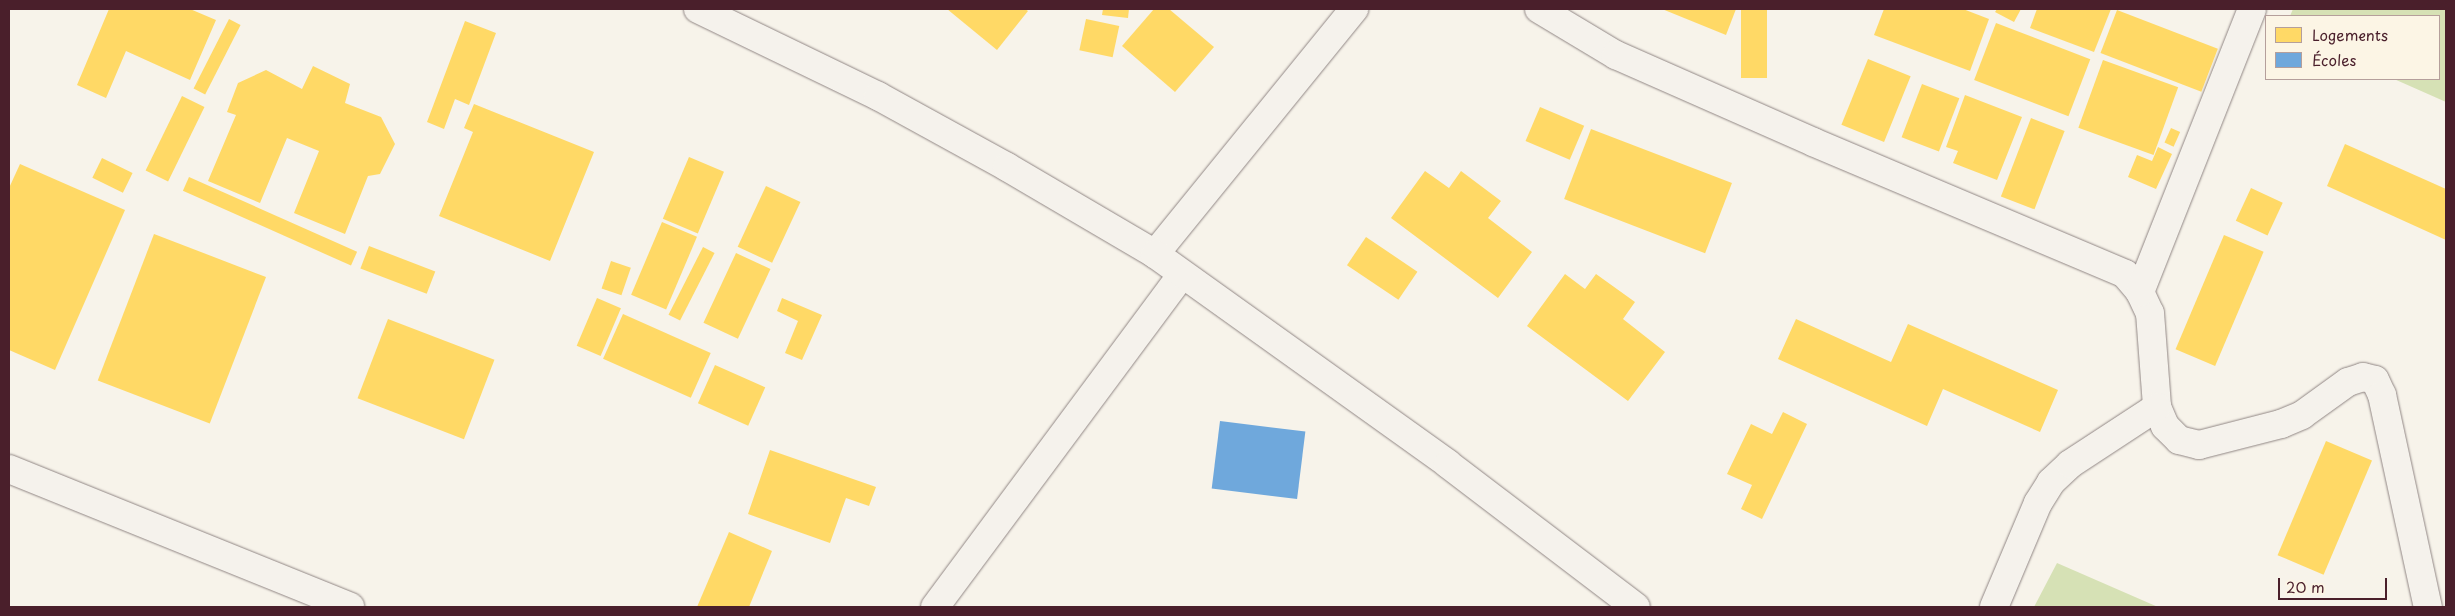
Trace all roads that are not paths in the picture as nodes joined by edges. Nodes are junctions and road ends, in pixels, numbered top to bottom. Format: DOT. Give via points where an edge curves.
graph roads {
  1 [pos="698,9"];
  2 [pos="1354,9"];
  3 [pos="1539,9"];
  4 [pos="2252,9"];
  5 [pos="1155,254"];
  6 [pos="1182,275"];
  7 [pos="2140,292"];
  8 [pos="2157,407"];
  9 [pos="9,469"];
  10 [pos="350,607"];
  11 [pos="935,607"];
  12 [pos="1636,607"];
  13 [pos="1994,607"];
  14 [pos="2428,607"];
  1 -- 5 [label="street" via="878,96"];
  2 -- 5 [label="street"];
  3 -- 7 [label="street" via="1616,54 1813,142 2125,274"];
  4 -- 7 [label="street"];
  5 -- 6 [label="street"];
  6 -- 11 [label="street"];
  6 -- 12 [label="street" via="1448,464"];
  7 -- 8 [label="street" via="2150,313"];
  8 -- 13 [label="street" via="2070,464 2051,482 2038,503"];
  8 -- 14 [label="street" via="2166,426 2179,440 2199,445 2281,424 2302,415 2348,382 2363,377 2375,380 2382,395"];
  9 -- 10 [label="street"];
}
